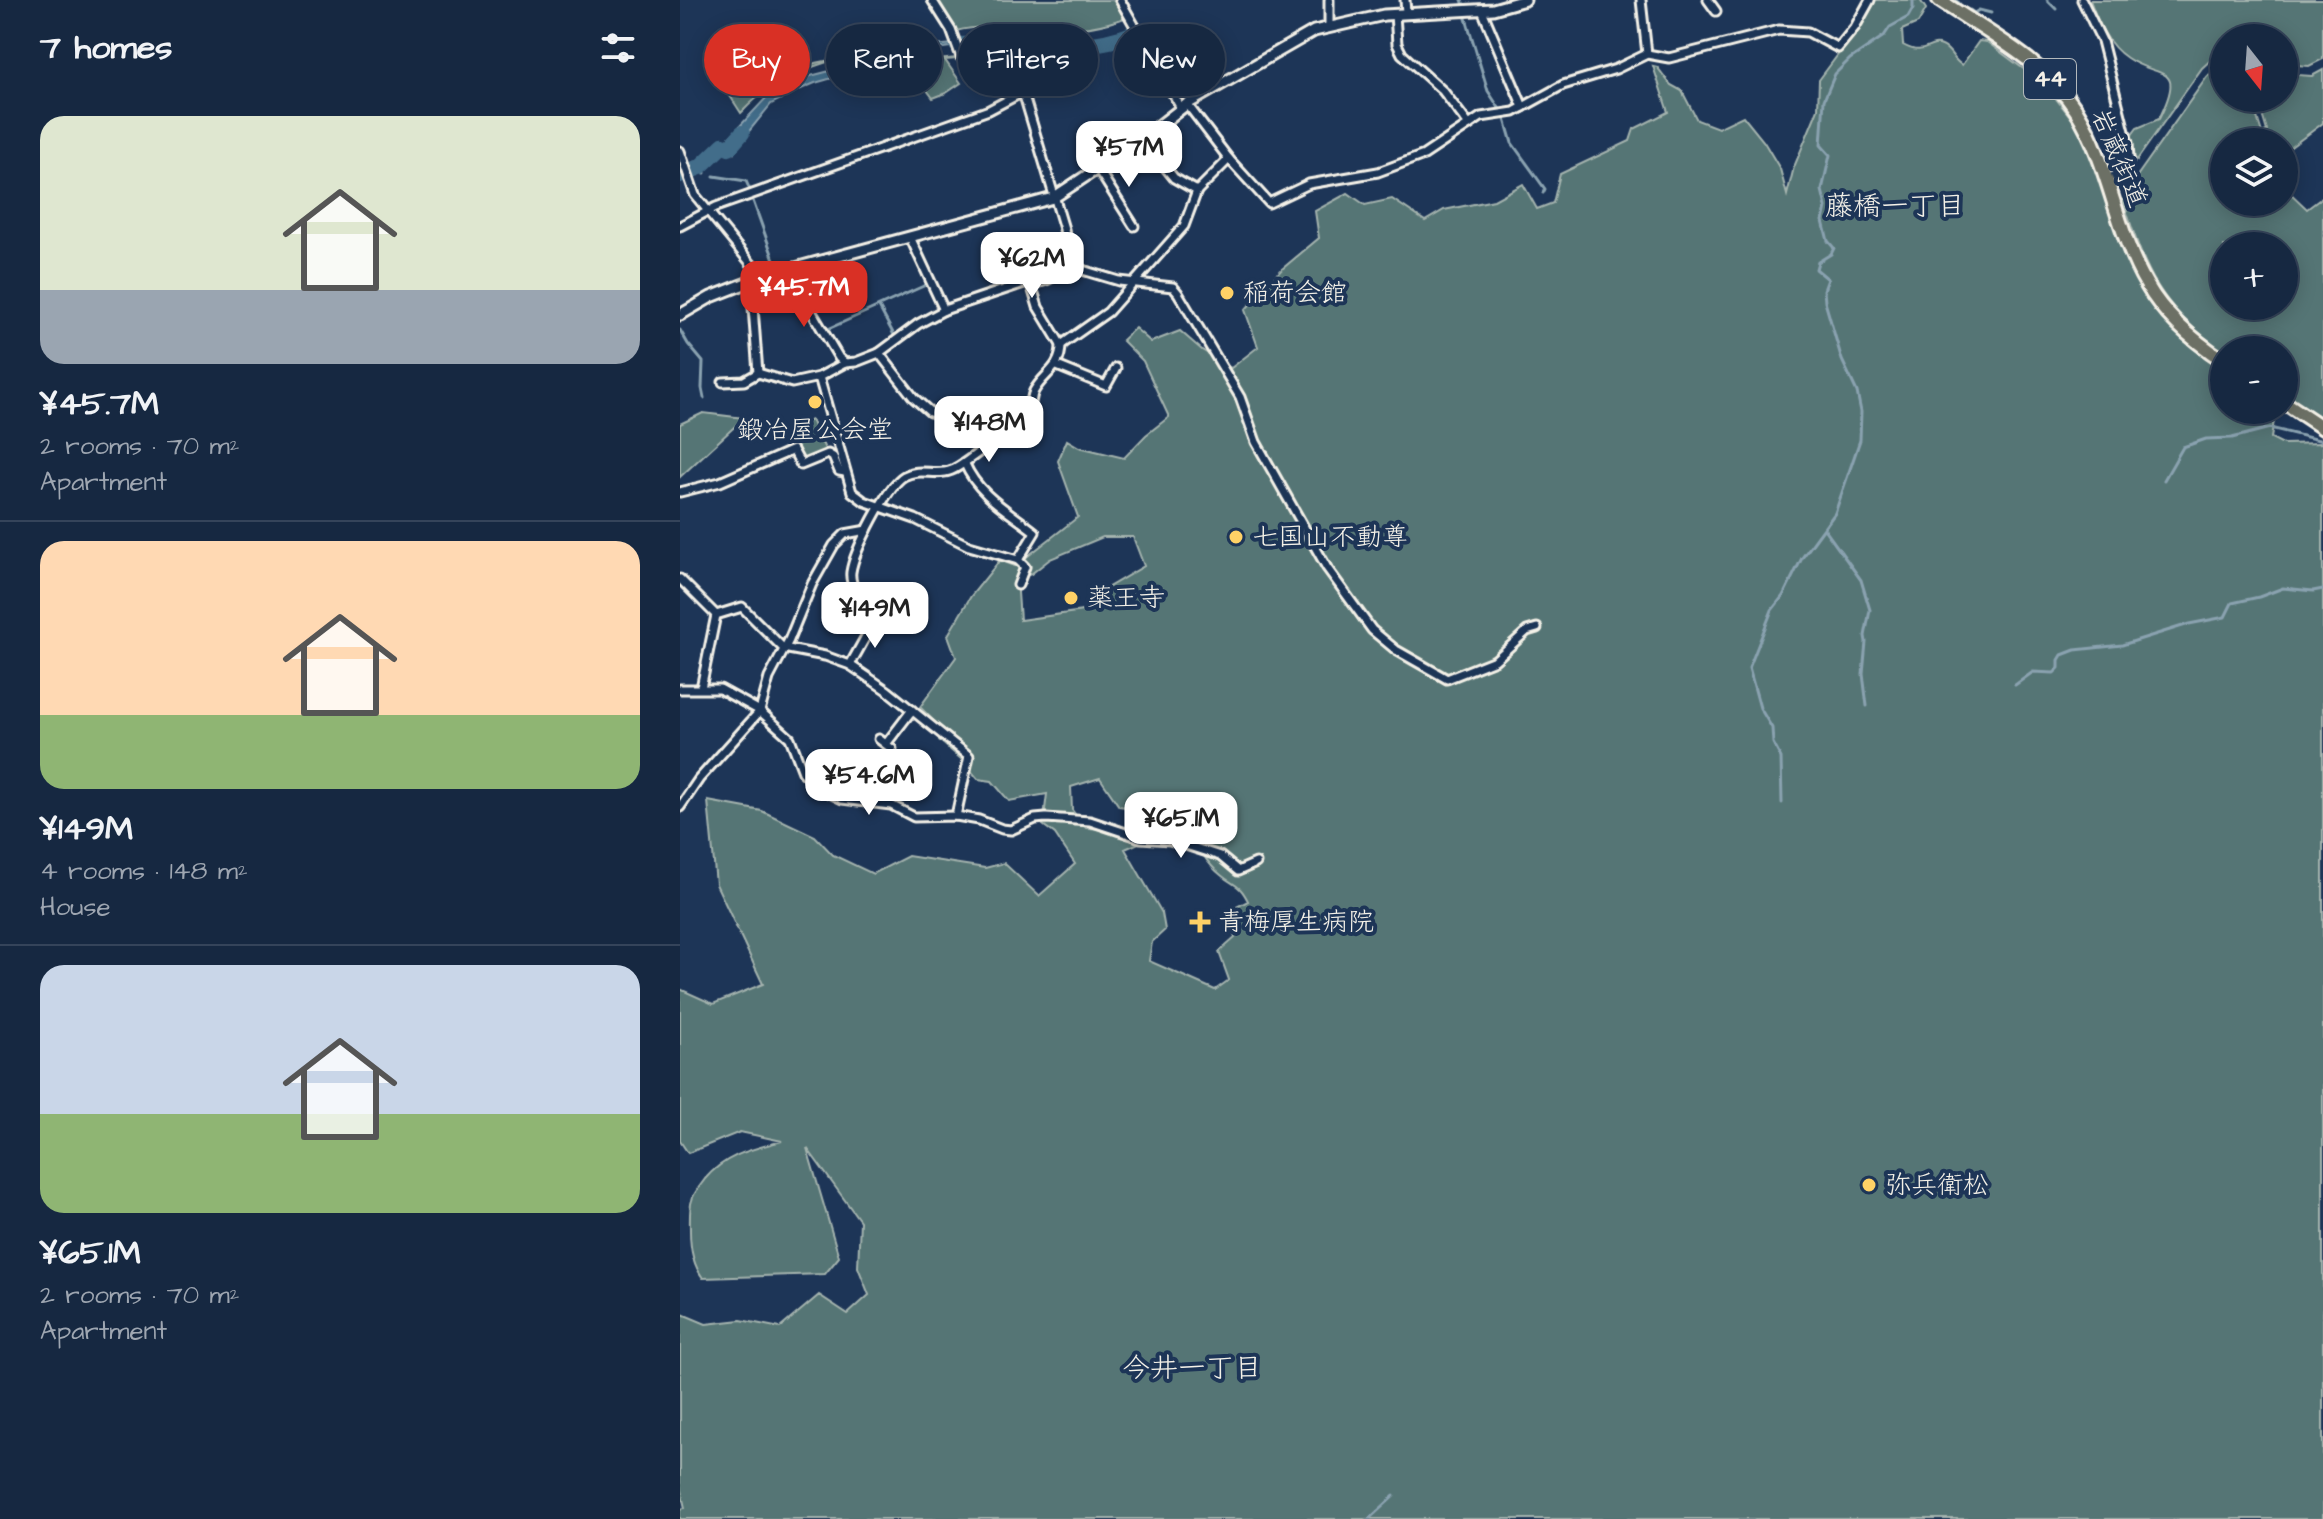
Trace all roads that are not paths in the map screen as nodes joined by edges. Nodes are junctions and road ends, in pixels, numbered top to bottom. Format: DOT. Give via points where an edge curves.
graph roads {
  1 [pos="932,0"];
  2 [pos="1120,0"];
  3 [pos="1329,0"];
  4 [pos="1405,0"];
  5 [pos="1525,0"];
  6 [pos="1641,0"];
  7 [pos="1708,0"];
  8 [pos="1870,0"];
  9 [pos="1939,0"];
  10 [pos="2082,0"];
  11 [pos="1482,10"];
  12 [pos="1716,11"];
  13 [pos="1400,13"];
  14 [pos="1329,27"];
  15 [pos="958,49"];
  16 [pos="1647,54"];
  17 [pos="1015,96"];
  18 [pos="1022,96"];
  19 [pos="1184,106"];
  20 [pos="1523,107"];
  21 [pos="1469,125"];
  22 [pos="1142,139"];
  23 [pos="680,151"];
  24 [pos="1229,159"];
  25 [pos="1098,169"];
  26 [pos="2107,179"];
  27 [pos="690,184"];
  28 [pos="1197,191"];
  29 [pos="680,192"];
  30 [pos="1053,198"];
  31 [pos="707,211"];
  32 [pos="680,226"];
  33 [pos="1134,226"];
  34 [pos="910,237"];
  35 [pos="1069,266"];
  36 [pos="787,270"];
  37 [pos="756,279"];
  38 [pos="1133,281"];
  39 [pos="1031,284"];
  40 [pos="944,310"];
  41 [pos="680,315"];
  42 [pos="1061,345"];
  43 [pos="2210,350"];
  44 [pos="879,353"];
  45 [pos="845,363"];
  46 [pos="1057,366"];
  47 [pos="1116,368"];
  48 [pos="758,373"];
  49 [pos="819,377"];
  50 [pos="723,382"];
  51 [pos="2298,411"];
  52 [pos="947,415"];
  53 [pos="2323,428"];
  54 [pos="965,464"];
  55 [pos="845,472"];
  56 [pos="680,492"];
  57 [pos="880,507"];
  58 [pos="867,530"];
  59 [pos="1018,560"];
  60 [pos="680,579"];
  61 [pos="1018,585"];
  62 [pos="716,615"];
  63 [pos="1537,628"];
  64 [pos="783,648"];
  65 [pos="850,665"];
  66 [pos="701,688"];
  67 [pos="680,689"];
  68 [pos="912,710"];
  69 [pos="760,711"];
  70 [pos="886,744"];
  71 [pos="682,802"];
  72 [pos="956,816"];
  73 [pos="1256,863"];
  1 -- 15 [label="street"];
  2 -- 19 [label="street"];
  3 -- 14 [label="street"];
  4 -- 13 [label="street"];
  5 -- 11 [label="street"];
  6 -- 16 [label="street"];
  7 -- 12 [label="street"];
  8 -- 16 [label="street" via="1838,48 1808,32 1779,30 1669,58"];
  9 -- 26 [label="main road, 岩蔵街道 / 44" via="2059,88 2090,135"];
  10 -- 26 [label="street" via="2102,41 2128,143 2125,171"];
  11 -- 13 [label="street"];
  11 -- 20 [label="street"];
  13 -- 14 [label="street"];
  13 -- 21 [label="street" via="1397,44 1402,54 1439,87"];
  14 -- 19 [label="street" via="1307,34"];
  16 -- 20 [label="street" via="1563,85"];
  17 -- 31 [label="street"];
  18 -- 30 [label="street"];
  19 -- 22 [label="street"];
  19 -- 24 [label="street"];
  20 -- 21 [label="street"];
  21 -- 24 [label="street" via="1424,155 1368,174 1319,181 1269,203"];
  22 -- 25 [label="street"];
  22 -- 28 [label="street" via="1174,178"];
  23 -- 27 [label="street"];
  24 -- 28 [label="street"];
  25 -- 30 [label="street"];
  25 -- 33 [label="street"];
  26 -- 43 [label="main road, 岩蔵街道 / 44" via="2152,294 2182,329"];
  27 -- 29 [label="street"];
  27 -- 31 [label="street"];
  28 -- 38 [label="street" via="1184,226"];
  30 -- 34 [label="street"];
  30 -- 35 [label="street"];
  31 -- 32 [label="street"];
  31 -- 37 [label="street"];
  34 -- 36 [label="street"];
  34 -- 40 [label="street"];
  35 -- 38 [label="street"];
  35 -- 39 [label="street"];
  36 -- 37 [label="street"];
  36 -- 45 [label="street"];
  37 -- 41 [label="street"];
  37 -- 48 [label="street"];
  38 -- 42 [label="street" via="1108,312"];
  38 -- 63 [label="street" via="1173,287 1178,293 1240,397 1256,442 1307,536 1372,630 1447,679 1487,664"];
  39 -- 40 [label="street"];
  39 -- 42 [label="street"];
  40 -- 44 [label="street"];
  42 -- 46 [label="street"];
  44 -- 45 [label="street"];
  44 -- 52 [label="street" via="914,398 930,412"];
  45 -- 49 [label="street"];
  46 -- 47 [label="street" via="1106,386"];
  46 -- 54 [label="street" via="1032,393 1029,410"];
  48 -- 49 [label="street" via="792,383"];
  48 -- 50 [label="street" via="744,381"];
  49 -- 55 [label="street"];
  51 -- 53 [label="main road"];
  54 -- 57 [label="street" via="948,472 906,474"];
  54 -- 59 [label="street" via="984,492 1035,532"];
  55 -- 56 [label="street" via="828,454 801,465 793,450 720,482"];
  55 -- 57 [label="street" via="854,495"];
  57 -- 58 [label="street"];
  57 -- 59 [label="street" via="969,546"];
  58 -- 64 [label="street" via="845,534 834,545"];
  58 -- 65 [label="street" via="851,572 874,622"];
  59 -- 61 [label="street" via="1025,567"];
  60 -- 62 [label="street"];
  62 -- 64 [label="street" via="742,607"];
  62 -- 66 [label="street"];
  64 -- 65 [label="street"];
  64 -- 69 [label="street"];
  65 -- 68 [label="street"];
  66 -- 67 [label="street"];
  66 -- 69 [label="street" via="720,689"];
  68 -- 70 [label="street"];
  68 -- 72 [label="street" via="969,756"];
  69 -- 71 [label="street"];
  69 -- 72 [label="street" via="790,738 803,772 821,789 842,799 891,805 914,817"];
  72 -- 73 [label="street" via="1011,830 1035,819 1090,821 1220,856 1238,871"];
}
